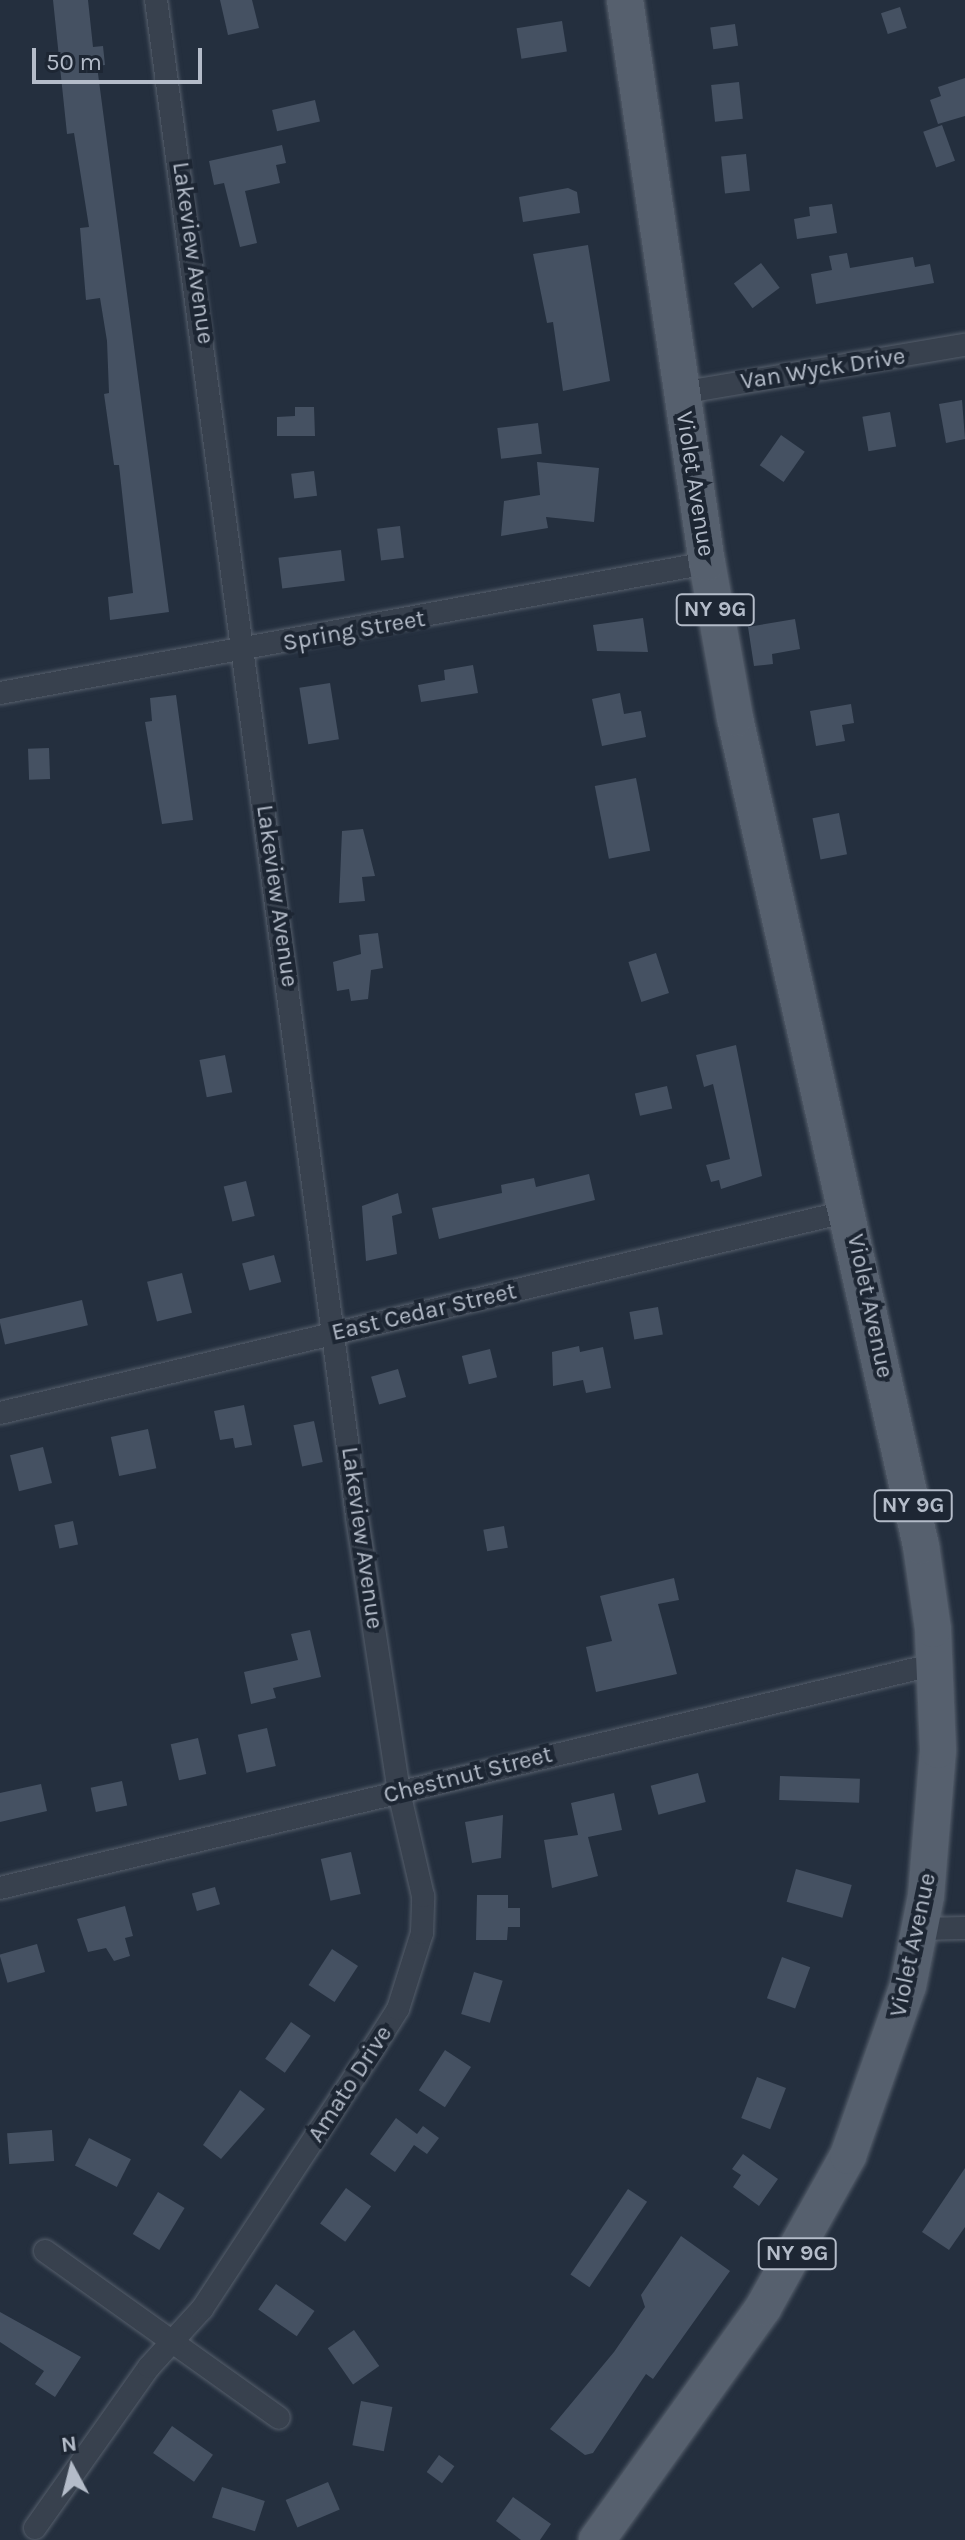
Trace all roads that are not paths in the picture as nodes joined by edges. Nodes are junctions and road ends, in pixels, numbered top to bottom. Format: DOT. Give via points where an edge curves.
graph roads {
  1 [pos="156,0"];
  2 [pos="625,0"];
  3 [pos="965,345"];
  4 [pos="680,393"];
  5 [pos="707,563"];
  6 [pos="245,650"];
  7 [pos="0,693"];
  8 [pos="849,1211"];
  9 [pos="335,1333"];
  10 [pos="0,1413"];
  11 [pos="936,1664"];
  12 [pos="399,1792"];
  13 [pos="0,1888"];
  14 [pos="965,1928"];
  15 [pos="920,1929"];
  16 [pos="45,2251"];
  17 [pos="173,2341"];
  18 [pos="279,2418"];
  19 [pos="35,2528"];
  20 [pos="597,2540"];
  1 -- 6 [label="street, Lakeview Avenue"];
  2 -- 4 [label="main road, Violet Avenue / NY 9G"];
  3 -- 4 [label="street, Van Wyck Drive"];
  4 -- 5 [label="main road, Violet Avenue / NY 9G"];
  5 -- 6 [label="street, Spring Street"];
  5 -- 8 [label="main road, Violet Avenue / NY 9G" via="735,718"];
  6 -- 7 [label="street, Spring Street"];
  6 -- 9 [label="street, Lakeview Avenue"];
  8 -- 9 [label="street, East Cedar Street"];
  8 -- 11 [label="main road, Violet Avenue / NY 9G" via="921,1546"];
  9 -- 10 [label="street, East Cedar Street"];
  9 -- 12 [label="street, Lakeview Avenue"];
  11 -- 12 [label="street, Chestnut Street"];
  11 -- 15 [label="main road, Violet Avenue / NY 9G" via="936,1795"];
  12 -- 13 [label="street, Chestnut Street"];
  12 -- 17 [label="street, Amato Drive" via="423,1896 416,1965 398,2009 202,2309"];
  14 -- 15 [label="street"];
  15 -- 20 [label="main road, Violet Avenue / NY 9G" via="881,2074 827,2200 763,2308"];
  16 -- 17 [label="street"];
  17 -- 18 [label="street"];
  17 -- 19 [label="street, Amato Drive"];
}
